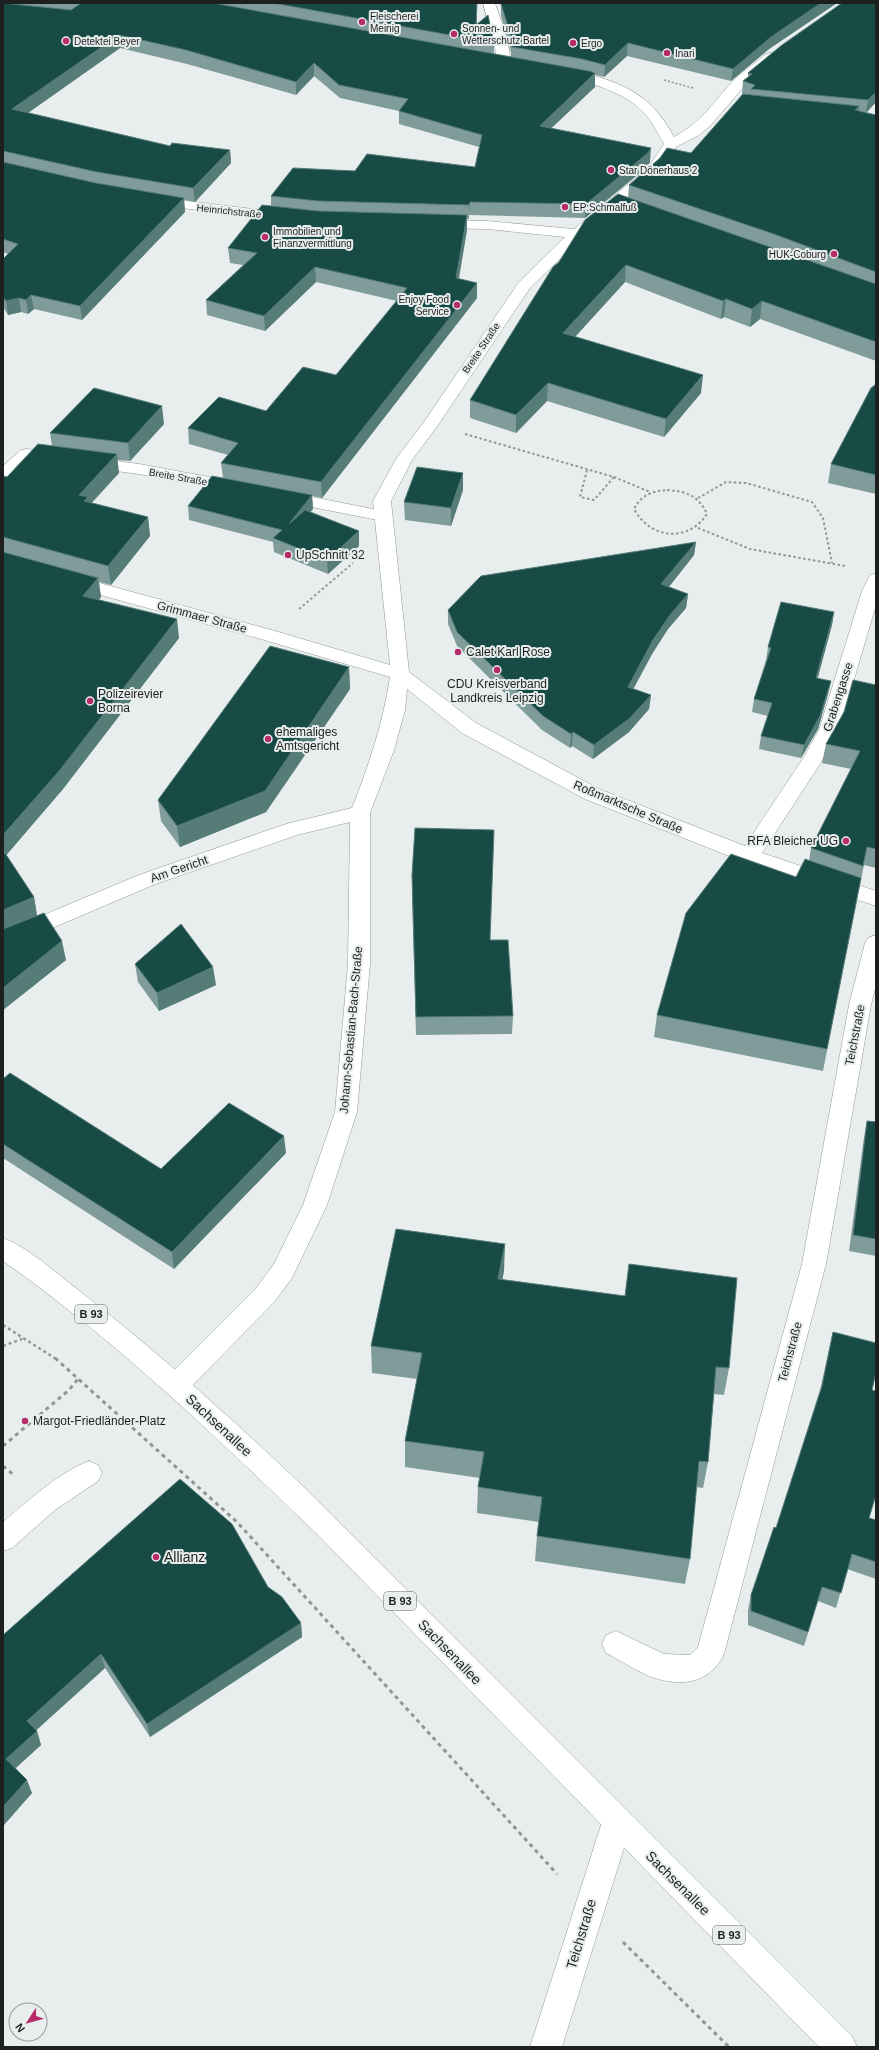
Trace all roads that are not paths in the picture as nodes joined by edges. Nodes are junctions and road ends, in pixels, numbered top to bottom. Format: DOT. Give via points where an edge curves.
graph roads {
  1 [pos="488,3"];
  2 [pos="781,49"];
  3 [pos="518,65"];
  4 [pos="549,70"];
  5 [pos="722,104"];
  6 [pos="737,105"];
  7 [pos="671,144"];
  8 [pos="144,199"];
  9 [pos="295,218"];
  10 [pos="423,223"];
  11 [pos="577,234"];
  12 [pos="3,475"];
  13 [pos="383,516"];
  14 [pos="53,576"];
  15 [pos="874,587"];
  16 [pos="400,674"];
  17 [pos="360,813"];
  18 [pos="749,856"];
  19 [pos="876,900"];
  20 [pos="3,941"];
  21 [pos="876,944"];
  22 [pos="3,1248"];
  23 [pos="176,1385"];
  24 [pos="89,1473"];
  25 [pos="3,1539"];
  26 [pos="616,1644"];
  27 [pos="617,1822"];
  28 [pos="546,2047"];
  29 [pos="841,2047"];
  1 -- 3 [label="street" via="503,52 497,62"];
  2 -- 5 [label="street" via="742,80"];
  4 -- 7 [label="street" via="592,79 620,89 646,107 659,121"];
  5 -- 6 [label="street"];
  5 -- 7 [label="street" via="694,132"];
  7 -- 11 [label="street, Breite Straße" via="623,207"];
  8 -- 9 [label="street, Heinrichstraße"];
  10 -- 11 [label="street" via="486,225"];
  11 -- 13 [label="street, Breite Straße" via="524,285 430,425 404,459 382,501"];
  12 -- 13 [label="street, Breite Straße" via="27,454 138,469"];
  13 -- 16 [label="street, Breite Straße"];
  14 -- 16 [label="street, Grimmaer Straße"];
  15 -- 18 [label="street, Grabengasse" via="829,730 813,759"];
  16 -- 17 [label="street, Johann-Sebastian-Bach-Straße" via="395,710 384,750"];
  16 -- 18 [label="street, Roßmarktsche Straße" via="469,728 592,794"];
  17 -- 20 [label="street, Am Gericht" via="293,829 146,880"];
  17 -- 23 [label="street, Johann-Sebastian-Bach-Straße" via="359,964 346,1112 315,1205 283,1271 265,1296"];
  18 -- 19 [label="street, Roßmarktsche Straße"];
  21 -- 26 [label="street, Teichstraße" via="860,1005 814,1264 710,1654 695,1668 662,1667"];
  22 -- 23 [label="street, Sachsenallee / B 93" via="100,1320"];
  23 -- 27 [label="street, Sachsenallee / B 93" via="326,1526"];
  24 -- 25 [label="street" via="46,1502"];
  27 -- 28 [label="street, Teichstraße"];
  27 -- 29 [label="street, Sachsenallee / B 93"];
}
